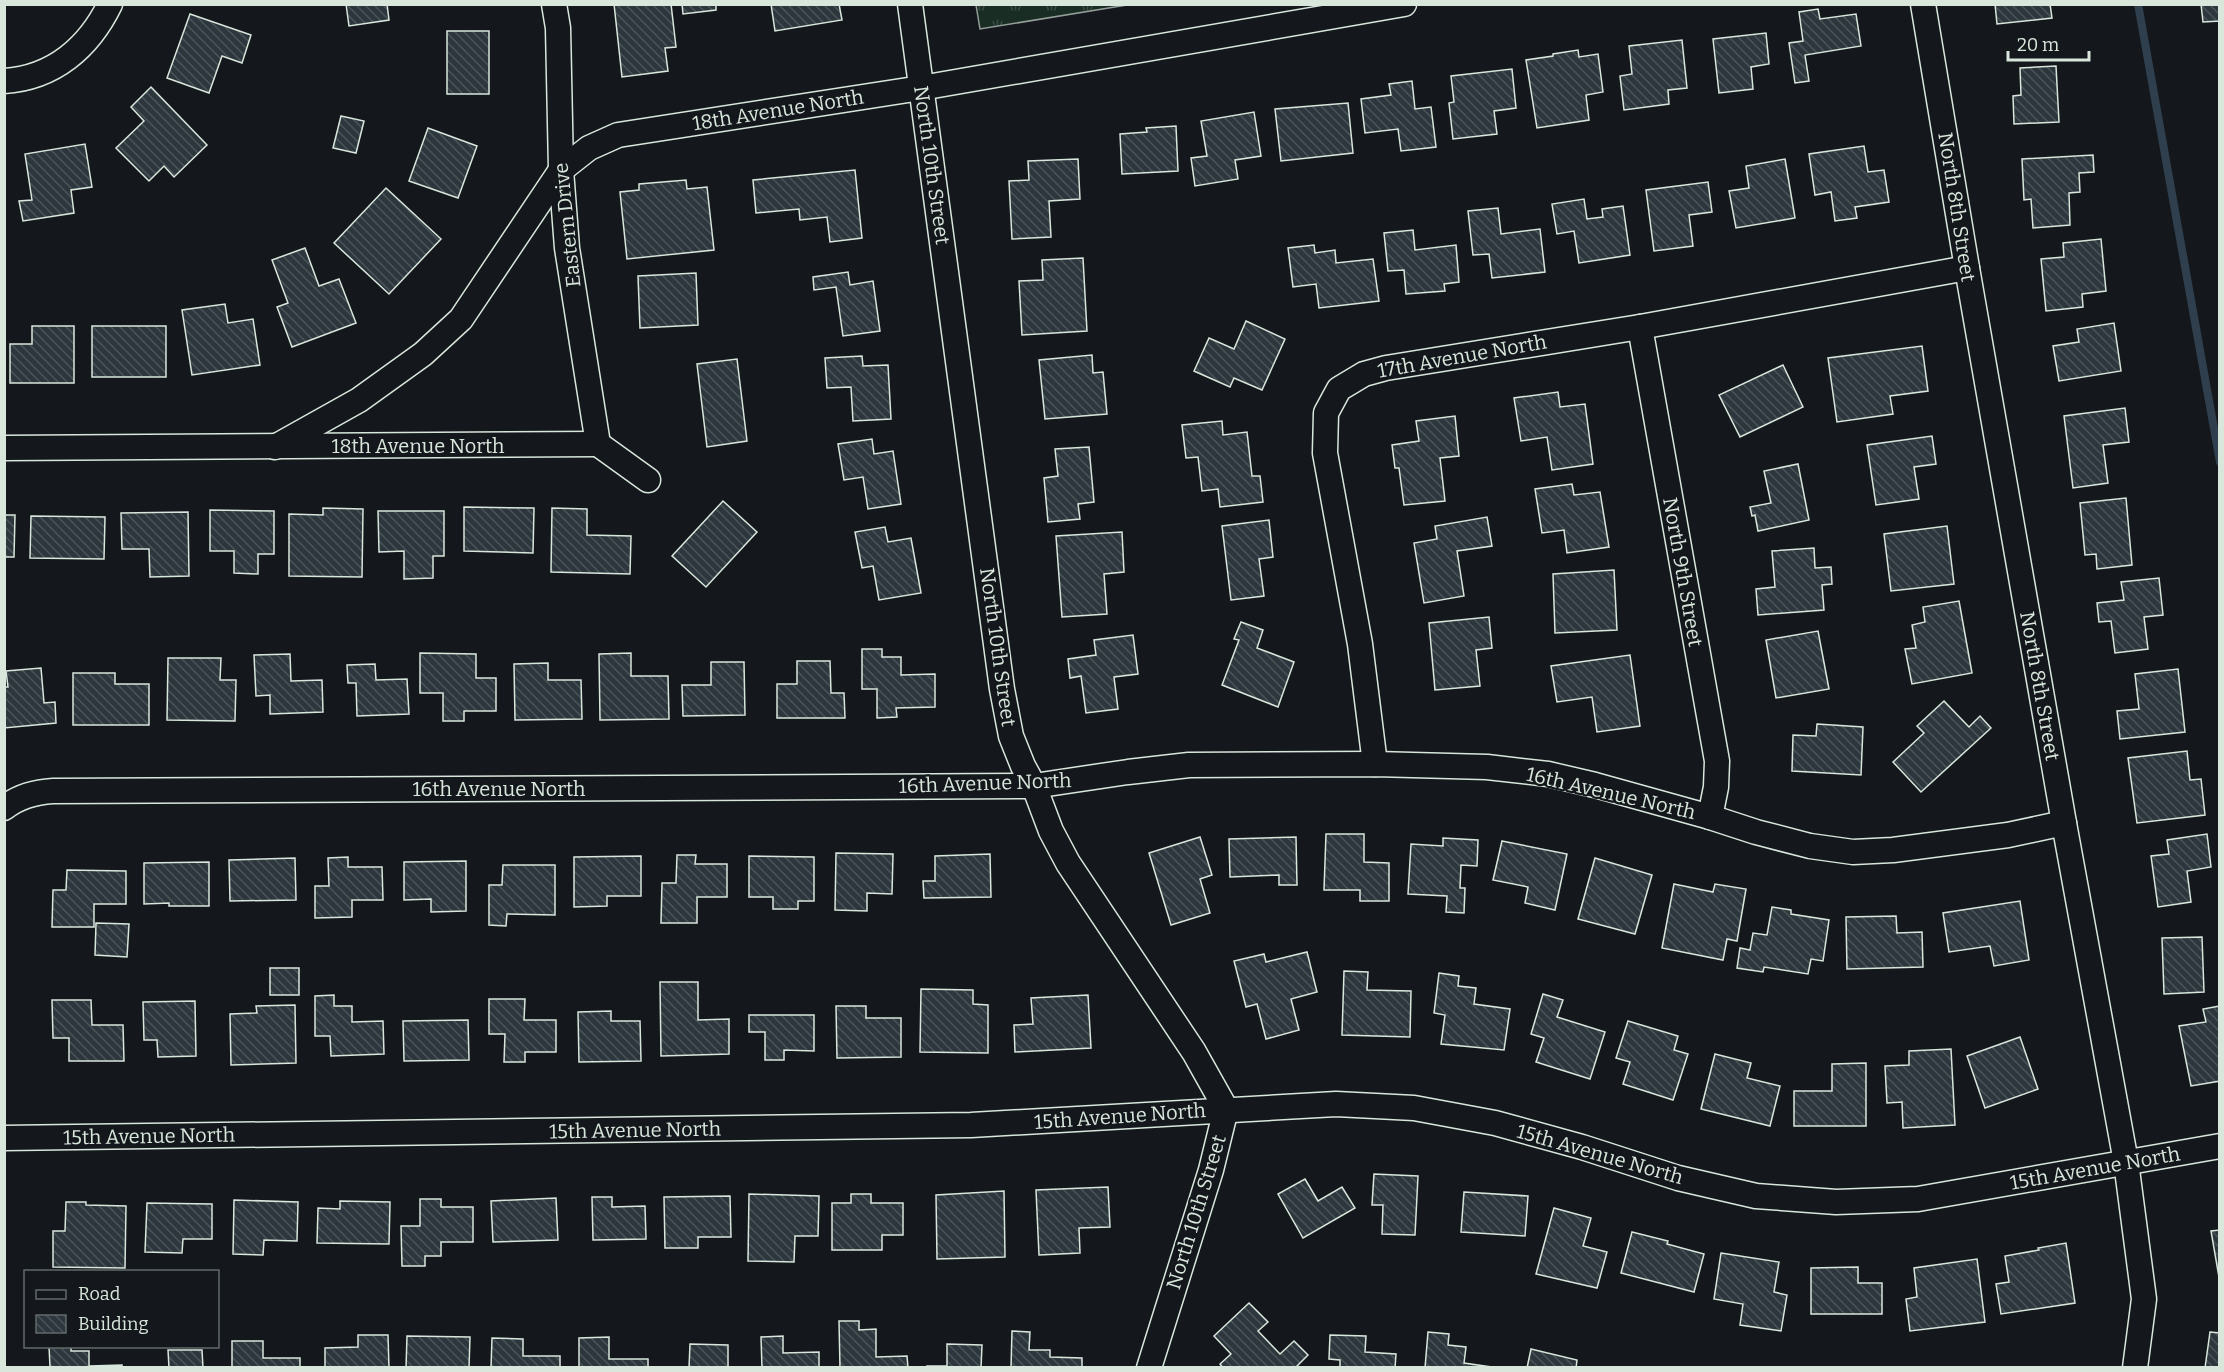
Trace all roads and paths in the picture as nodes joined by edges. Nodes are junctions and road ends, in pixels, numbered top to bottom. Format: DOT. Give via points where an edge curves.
graph roads {
  1 [pos="110,4"];
  2 [pos="554,4"];
  3 [pos="910,4"];
  4 [pos="1404,4"];
  5 [pos="1923,4"];
  6 [pos="4,81"];
  7 [pos="921,88"];
  8 [pos="561,170"];
  9 [pos="1967,268"];
  10 [pos="1640,327"];
  11 [pos="598,444"];
  12 [pos="275,447"];
  13 [pos="4,448"];
  14 [pos="648,480"];
  15 [pos="1375,764"];
  16 [pos="1034,786"];
  17 [pos="4,808"];
  18 [pos="1710,817"];
  19 [pos="2064,823"];
  20 [pos="1226,1109"];
  21 [pos="4,1138"];
  22 [pos="2220,1146"];
  23 [pos="2126,1162"];
  24 [pos="1149,1368"];
  25 [pos="2134,1368"];
  1 -- 6 [label="street" via="100,24 77,52 50,69"];
  2 -- 8 [label="street, Eastern Drive"];
  3 -- 7 [label="street, North 10th Street"];
  4 -- 7 [label="street, 18th Avenue North"];
  5 -- 9 [label="street, North 8th Street"];
  7 -- 8 [label="street, 18th Avenue North" via="618,135 589,148"];
  7 -- 16 [label="street, North 10th Street" via="1002,689 1011,736"];
  8 -- 11 [label="street, Eastern Drive" via="567,248"];
  8 -- 12 [label="street, 18th Avenue North" via="461,319 423,354 359,400"];
  9 -- 10 [label="street, 17th Avenue North"];
  9 -- 19 [label="street, North 8th Street"];
  10 -- 15 [label="street, 17th Avenue North" via="1386,368 1364,374 1339,389 1326,413 1325,453 1360,645"];
  10 -- 18 [label="street, North 9th Street" via="1717,761"];
  11 -- 12 [label="street, 18th Avenue North"];
  11 -- 14 [label="street"];
  12 -- 13 [label="street, 18th Avenue North"];
  15 -- 16 [label="street, 16th Avenue North" via="1189,765"];
  15 -- 18 [label="street, 16th Avenue North" via="1487,767 1548,774"];
  16 -- 17 [label="street, 16th Avenue North" via="53,791 35,792"];
  16 -- 20 [label="street, North 10th Street" via="1068,863 1194,1052"];
  18 -- 19 [label="street, 16th Avenue North" via="1810,846 1853,852 2008,835"];
  19 -- 23 [label="street, North 8th Street"];
  20 -- 21 [label="street, 15th Avenue North" via="971,1125"];
  20 -- 23 [label="street, 15th Avenue North" via="1336,1104 1414,1108 1495,1124 1678,1178 1756,1196 1836,1202 1918,1199"];
  20 -- 24 [label="street, North 10th Street" via="1211,1170"];
  22 -- 23 [label="street, 15th Avenue North"];
  23 -- 25 [label="street, North 8th Street" via="2144,1299"];
}
